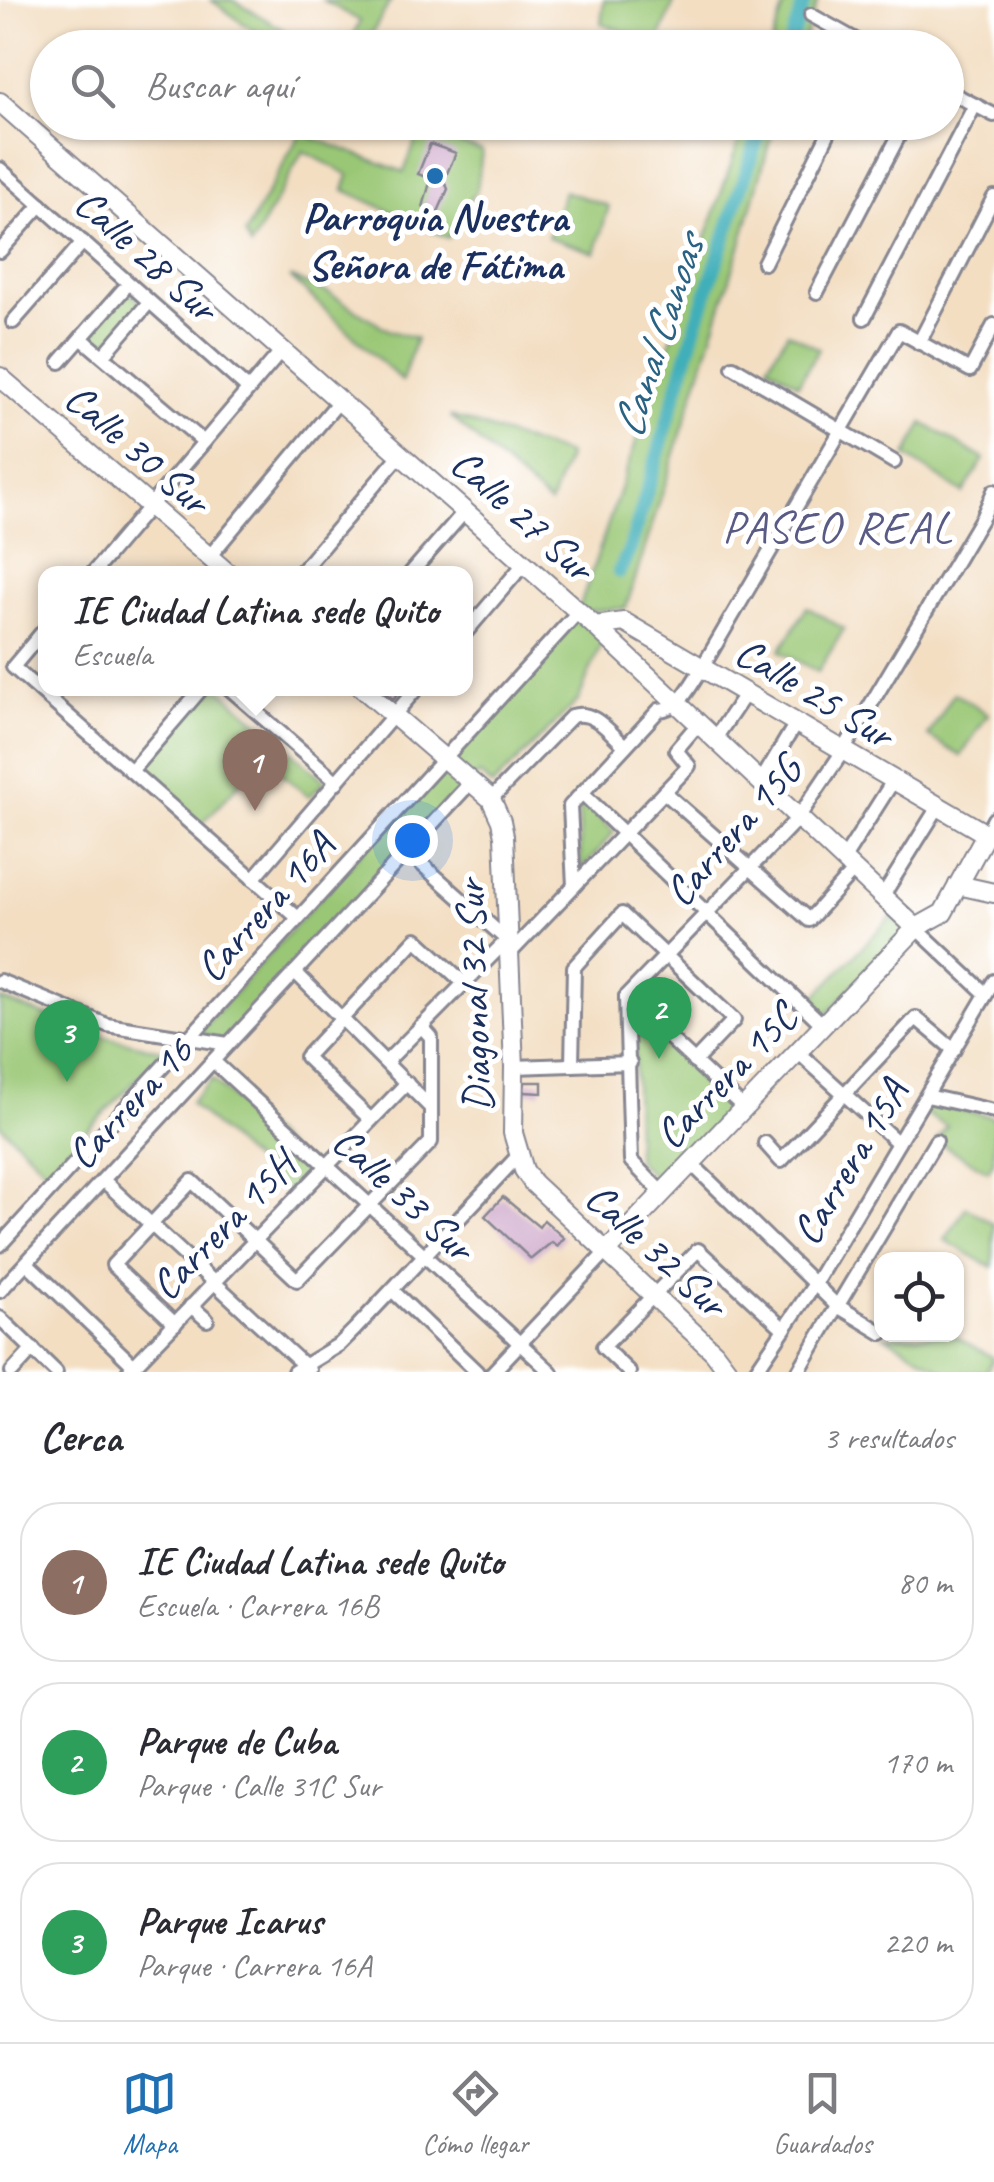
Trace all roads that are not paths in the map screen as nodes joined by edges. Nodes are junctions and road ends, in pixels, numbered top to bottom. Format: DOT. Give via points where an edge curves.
graph roads {
  1 [pos="811,15"];
  2 [pos="838,30"];
  3 [pos="964,99"];
  4 [pos="0,102"];
  5 [pos="975,105"];
  6 [pos="994,115"];
  7 [pos="964,126"];
  8 [pos="30,128"];
  9 [pos="44,140"];
  10 [pos="825,140"];
  11 [pos="897,140"];
  12 [pos="957,140"];
  13 [pos="0,169"];
  14 [pos="994,197"];
  15 [pos="41,205"];
  16 [pos="83,242"];
  17 [pos="0,252"];
  18 [pos="764,263"];
  19 [pos="123,290"];
  20 [pos="817,292"];
  21 [pos="144,307"];
  22 [pos="864,318"];
  23 [pos="14,322"];
  24 [pos="994,325"];
  25 [pos="81,338"];
  26 [pos="919,342"];
  27 [pos="283,349"];
  28 [pos="103,356"];
  29 [pos="60,362"];
  30 [pos="733,367"];
  31 [pos="0,377"];
  32 [pos="248,389"];
  33 [pos="340,400"];
  34 [pos="842,433"];
  35 [pos="204,442"];
  36 [pos="402,454"];
  37 [pos="894,462"];
  38 [pos="994,490"];
  39 [pos="150,506"];
  40 [pos="464,511"];
  41 [pos="988,520"];
  42 [pos="209,556"];
  43 [pos="524,564"];
  44 [pos="99,566"];
  45 [pos="220,566"];
  46 [pos="306,566"];
  47 [pos="417,566"];
  48 [pos="578,612"];
  49 [pos="473,623"];
  50 [pos="595,626"];
  51 [pos="38,637"];
  52 [pos="703,668"];
  53 [pos="38,689"];
  54 [pos="746,693"];
  55 [pos="46,696"];
  56 [pos="195,696"];
  57 [pos="238,696"];
  58 [pos="371,696"];
  59 [pos="410,696"];
  60 [pos="677,705"];
  61 [pos="394,716"];
  62 [pos="796,723"];
  63 [pos="698,724"];
  64 [pos="714,740"];
  65 [pos="625,746"];
  66 [pos="843,751"];
  67 [pos="444,759"];
  68 [pos="131,771"];
  69 [pos="893,781"];
  70 [pos="337,782"];
  71 [pos="471,782"];
  72 [pos="760,782"];
  73 [pos="664,792"];
  74 [pos="582,793"];
  75 [pos="491,800"];
  76 [pos="938,807"];
  77 [pos="798,818"];
  78 [pos="992,830"];
  79 [pos="624,831"];
  80 [pos="407,851"];
  81 [pos="848,865"];
  82 [pos="750,867"];
  83 [pos="254,879"];
  84 [pos="574,886"];
  85 [pos="958,886"];
  86 [pos="994,893"];
  87 [pos="882,897"];
  88 [pos="708,911"];
  89 [pos="298,918"];
  90 [pos="916,928"];
  91 [pos="508,946"];
  92 [pos="666,954"];
  93 [pos="295,972"];
  94 [pos="0,981"];
  95 [pos="994,981"];
  96 [pos="464,983"];
  97 [pos="986,994"];
  98 [pos="626,997"];
  99 [pos="342,1018"];
  100 [pos="823,1025"];
  101 [pos="421,1026"];
  102 [pos="188,1039"];
  103 [pos="228,1044"];
  104 [pos="954,1050"];
  105 [pos="798,1052"];
  106 [pos="213,1061"];
  107 [pos="387,1061"];
  108 [pos="694,1062"];
  109 [pos="630,1063"];
  110 [pos="572,1065"];
  111 [pos="514,1067"];
  112 [pos="407,1083"];
  113 [pos="844,1094"];
  114 [pos="927,1096"];
  115 [pos="431,1108"];
  116 [pos="744,1108"];
  117 [pos="994,1111"];
  118 [pos="371,1120"];
  119 [pos="936,1140"];
  120 [pos="764,1143"];
  121 [pos="898,1143"];
  122 [pos="518,1156"];
  123 [pos="691,1164"];
  124 [pos="326,1168"];
  125 [pos="104,1180"];
  126 [pos="663,1194"];
  127 [pos="367,1206"];
  128 [pos="151,1224"];
  129 [pos="255,1240"];
  130 [pos="0,1245"];
  131 [pos="606,1252"];
  132 [pos="424,1258"];
  133 [pos="26,1263"];
  134 [pos="214,1282"];
  135 [pos="814,1285"];
  136 [pos="0,1291"];
  137 [pos="393,1292"];
  138 [pos="652,1296"];
  139 [pos="192,1306"];
  140 [pos="836,1306"];
  141 [pos="0,1318"];
  142 [pos="207,1320"];
  143 [pos="175,1324"];
  144 [pos="784,1329"];
  145 [pos="874,1329"];
  146 [pos="520,1343"];
  147 [pos="33,1350"];
  148 [pos="131,1369"];
  149 [pos="304,1370"];
  150 [pos="12,1372"];
  151 [pos="56,1372"];
  152 [pos="478,1372"];
  153 [pos="493,1372"];
  154 [pos="550,1372"];
  155 [pos="629,1372"];
  156 [pos="729,1372"];
  157 [pos="755,1372"];
  158 [pos="798,1372"];
  1 -- 2 [label="street"];
  3 -- 5 [label="street"];
  4 -- 8 [label="street, Calle 27 Sur"];
  5 -- 6 [label="street"];
  5 -- 7 [label="street"];
  9 -- 27 [label="street, Calle 27 Sur"];
  10 -- 18 [label="street"];
  11 -- 20 [label="street"];
  12 -- 22 [label="street"];
  13 -- 15 [label="street, Calle 28 Sur"];
  14 -- 26 [label="street"];
  15 -- 16 [label="street, Calle 28 Sur"];
  15 -- 17 [label="street"];
  16 -- 23 [label="street"];
  16 -- 32 [label="street, Calle 28 Sur"];
  19 -- 25 [label="street"];
  21 -- 28 [label="street"];
  24 -- 26 [label="street" via="970,370"];
  25 -- 28 [label="street"];
  25 -- 29 [label="street"];
  26 -- 34 [label="street" via="899,331"];
  27 -- 32 [label="street"];
  27 -- 33 [label="street, Calle 27 Sur"];
  28 -- 35 [label="street"];
  30 -- 34 [label="street"];
  31 -- 39 [label="street, Calle 30 Sur"];
  32 -- 35 [label="street"];
  33 -- 36 [label="street, Calle 27 Sur"];
  33 -- 42 [label="street"];
  34 -- 37 [label="street"];
  34 -- 52 [label="street"];
  35 -- 39 [label="street"];
  36 -- 40 [label="street, Calle 27 Sur"];
  36 -- 46 [label="street"];
  38 -- 41 [label="street, Carrera 15G"];
  39 -- 42 [label="street, Calle 30 Sur"];
  39 -- 44 [label="street"];
  40 -- 43 [label="street, Calle 27 Sur"];
  40 -- 47 [label="street"];
  41 -- 66 [label="street, Carrera 15G"];
  42 -- 45 [label="street, Calle 30 Sur"];
  43 -- 48 [label="street, Calle 27 Sur"];
  43 -- 49 [label="street"];
  48 -- 50 [label="street, Calle 27 Sur"];
  48 -- 67 [label="street, Carrera 16A"];
  50 -- 52 [label="street, Calle 25 Sur" via="624,622"];
  50 -- 60 [label="street, Calle 27 Sur"];
  51 -- 53 [label="street" via="13,667"];
  52 -- 54 [label="street, Calle 25 Sur"];
  52 -- 60 [label="street"];
  54 -- 62 [label="street, Calle 25 Sur"];
  54 -- 64 [label="street, Carrera 15G"];
  55 -- 68 [label="street"];
  56 -- 68 [label="street"];
  57 -- 70 [label="street"];
  58 -- 61 [label="street"];
  59 -- 61 [label="street"];
  60 -- 63 [label="street, Calle 27 Sur"];
  60 -- 65 [label="street" via="659,710"];
  61 -- 67 [label="street"];
  61 -- 70 [label="street"];
  62 -- 66 [label="street, Calle 25 Sur"];
  62 -- 72 [label="street"];
  63 -- 64 [label="street, Calle 27 Sur"];
  63 -- 73 [label="street" via="676,750 689,766"];
  64 -- 72 [label="street, Calle 27 Sur"];
  65 -- 74 [label="street"];
  65 -- 75 [label="street" via="592,716 572,716"];
  66 -- 69 [label="street, Calle 25 Sur"];
  66 -- 77 [label="street, Carrera 15G"];
  67 -- 71 [label="street"];
  67 -- 89 [label="street, Carrera 16A"];
  68 -- 83 [label="street"];
  69 -- 76 [label="street, Calle 25 Sur"];
  69 -- 81 [label="street"];
  70 -- 83 [label="street"];
  71 -- 75 [label="street"];
  71 -- 80 [label="street, Carrera 16"];
  72 -- 77 [label="street, Calle 27 Sur"];
  73 -- 79 [label="street"];
  73 -- 82 [label="street"];
  74 -- 79 [label="street"];
  74 -- 84 [label="street" via="570,806"];
  75 -- 91 [label="street, Diagonal 32 Sur" via="504,836"];
  76 -- 78 [label="street, Calle 25 Sur"];
  76 -- 87 [label="street"];
  77 -- 81 [label="street, Calle 27 Sur"];
  77 -- 82 [label="street, Carrera 15G"];
  78 -- 85 [label="street, Carrera 15C"];
  79 -- 84 [label="street"];
  79 -- 88 [label="street"];
  80 -- 91 [label="street"];
  80 -- 93 [label="street, Carrera 16"];
  81 -- 82 [label="street" via="809,920"];
  81 -- 87 [label="street, Calle 27 Sur"];
  82 -- 88 [label="street, Carrera 15G"];
  83 -- 89 [label="street"];
  84 -- 91 [label="street"];
  85 -- 86 [label="street"];
  85 -- 90 [label="street, Carrera 15C" via="942,912"];
  87 -- 90 [label="street, Calle 27 Sur"];
  88 -- 92 [label="street, Carrera 15G"];
  88 -- 100 [label="street"];
  89 -- 102 [label="street, Carrera 16A"];
  90 -- 97 [label="street, Calle 27 Sur"];
  90 -- 100 [label="street, Carrera 15C"];
  91 -- 96 [label="street"];
  91 -- 111 [label="street, Diagonal 32 Sur"];
  92 -- 98 [label="street, Carrera 15G"];
  92 -- 108 [label="street" via="734,1020"];
  92 -- 110 [label="street, Carrera 15G" via="622,914 574,966"];
  93 -- 99 [label="street"];
  93 -- 103 [label="street, Carrera 16"];
  94 -- 102 [label="street" via="107,1025"];
  95 -- 97 [label="street, Carrera 15A"];
  96 -- 99 [label="street" via="416,938"];
  96 -- 101 [label="street"];
  97 -- 104 [label="street, Carrera 15A"];
  98 -- 108 [label="street"];
  98 -- 109 [label="street"];
  99 -- 107 [label="street"];
  99 -- 118 [label="street" via="306,1056"];
  100 -- 105 [label="street, Carrera 15C"];
  101 -- 107 [label="street"];
  101 -- 115 [label="street" via="431,1037"];
  102 -- 103 [label="street"];
  102 -- 130 [label="street, Carrera 16A"];
  103 -- 106 [label="street, Carrera 16"];
  104 -- 113 [label="street" via="916,1018"];
  104 -- 114 [label="street, Carrera 15A"];
  105 -- 113 [label="street"];
  105 -- 116 [label="street, Carrera 15C"];
  106 -- 124 [label="street, Calle 33 Sur"];
  106 -- 125 [label="street, Carrera 16"];
  107 -- 112 [label="street"];
  108 -- 116 [label="street"];
  109 -- 110 [label="street"];
  109 -- 126 [label="street" via="631,1161"];
  110 -- 111 [label="street"];
  111 -- 122 [label="street, Diagonal 32 Sur"];
  112 -- 115 [label="street"];
  112 -- 118 [label="street, Carrera 15H"];
  113 -- 120 [label="street" via="781,1161"];
  113 -- 121 [label="street"];
  114 -- 117 [label="street"];
  114 -- 121 [label="street, Carrera 15A"];
  115 -- 127 [label="street" via="431,1142"];
  116 -- 123 [label="street, Carrera 15C"];
  118 -- 124 [label="street, Carrera 15H"];
  119 -- 140 [label="street"];
  121 -- 135 [label="street, Carrera 15A"];
  122 -- 131 [label="street, Calle 32 Sur" via="533,1182"];
  122 -- 132 [label="street"];
  123 -- 126 [label="street, Carrera 15C"];
  123 -- 135 [label="street"];
  124 -- 127 [label="street, Calle 33 Sur"];
  124 -- 129 [label="street, Carrera 15H"];
  125 -- 128 [label="street"];
  125 -- 133 [label="street, Carrera 16"];
  126 -- 131 [label="street, Carrera 15C"];
  127 -- 129 [label="street" via="297,1280"];
  127 -- 132 [label="street, Calle 33 Sur"];
  128 -- 129 [label="street" via="192,1181"];
  128 -- 134 [label="street"];
  128 -- 143 [label="street" via="113,1264"];
  129 -- 134 [label="street, Carrera 15H"];
  131 -- 138 [label="street, Calle 32 Sur"];
  131 -- 146 [label="street, Carrera 15C"];
  132 -- 137 [label="street"];
  132 -- 146 [label="street, Calle 33 Sur"];
  133 -- 136 [label="street, Carrera 16"];
  133 -- 148 [label="street"];
  134 -- 139 [label="street, Carrera 15H"];
  134 -- 149 [label="street"];
  135 -- 140 [label="street"];
  135 -- 144 [label="street, Carrera 15A"];
  137 -- 149 [label="street"];
  137 -- 152 [label="street"];
  138 -- 144 [label="street" via="698,1250"];
  138 -- 155 [label="street" via="603,1347"];
  138 -- 156 [label="street, Calle 32 Sur"];
  139 -- 142 [label="street"];
  139 -- 143 [label="street, Carrera 15H"];
  140 -- 145 [label="street"];
  140 -- 158 [label="street"];
  141 -- 147 [label="street"];
  143 -- 148 [label="street, Carrera 15H"];
  144 -- 157 [label="street, Carrera 15A"];
  146 -- 153 [label="street, Carrera 15C"];
  146 -- 154 [label="street, Calle 33 Sur"];
  147 -- 150 [label="street"];
  147 -- 151 [label="street"];
}
